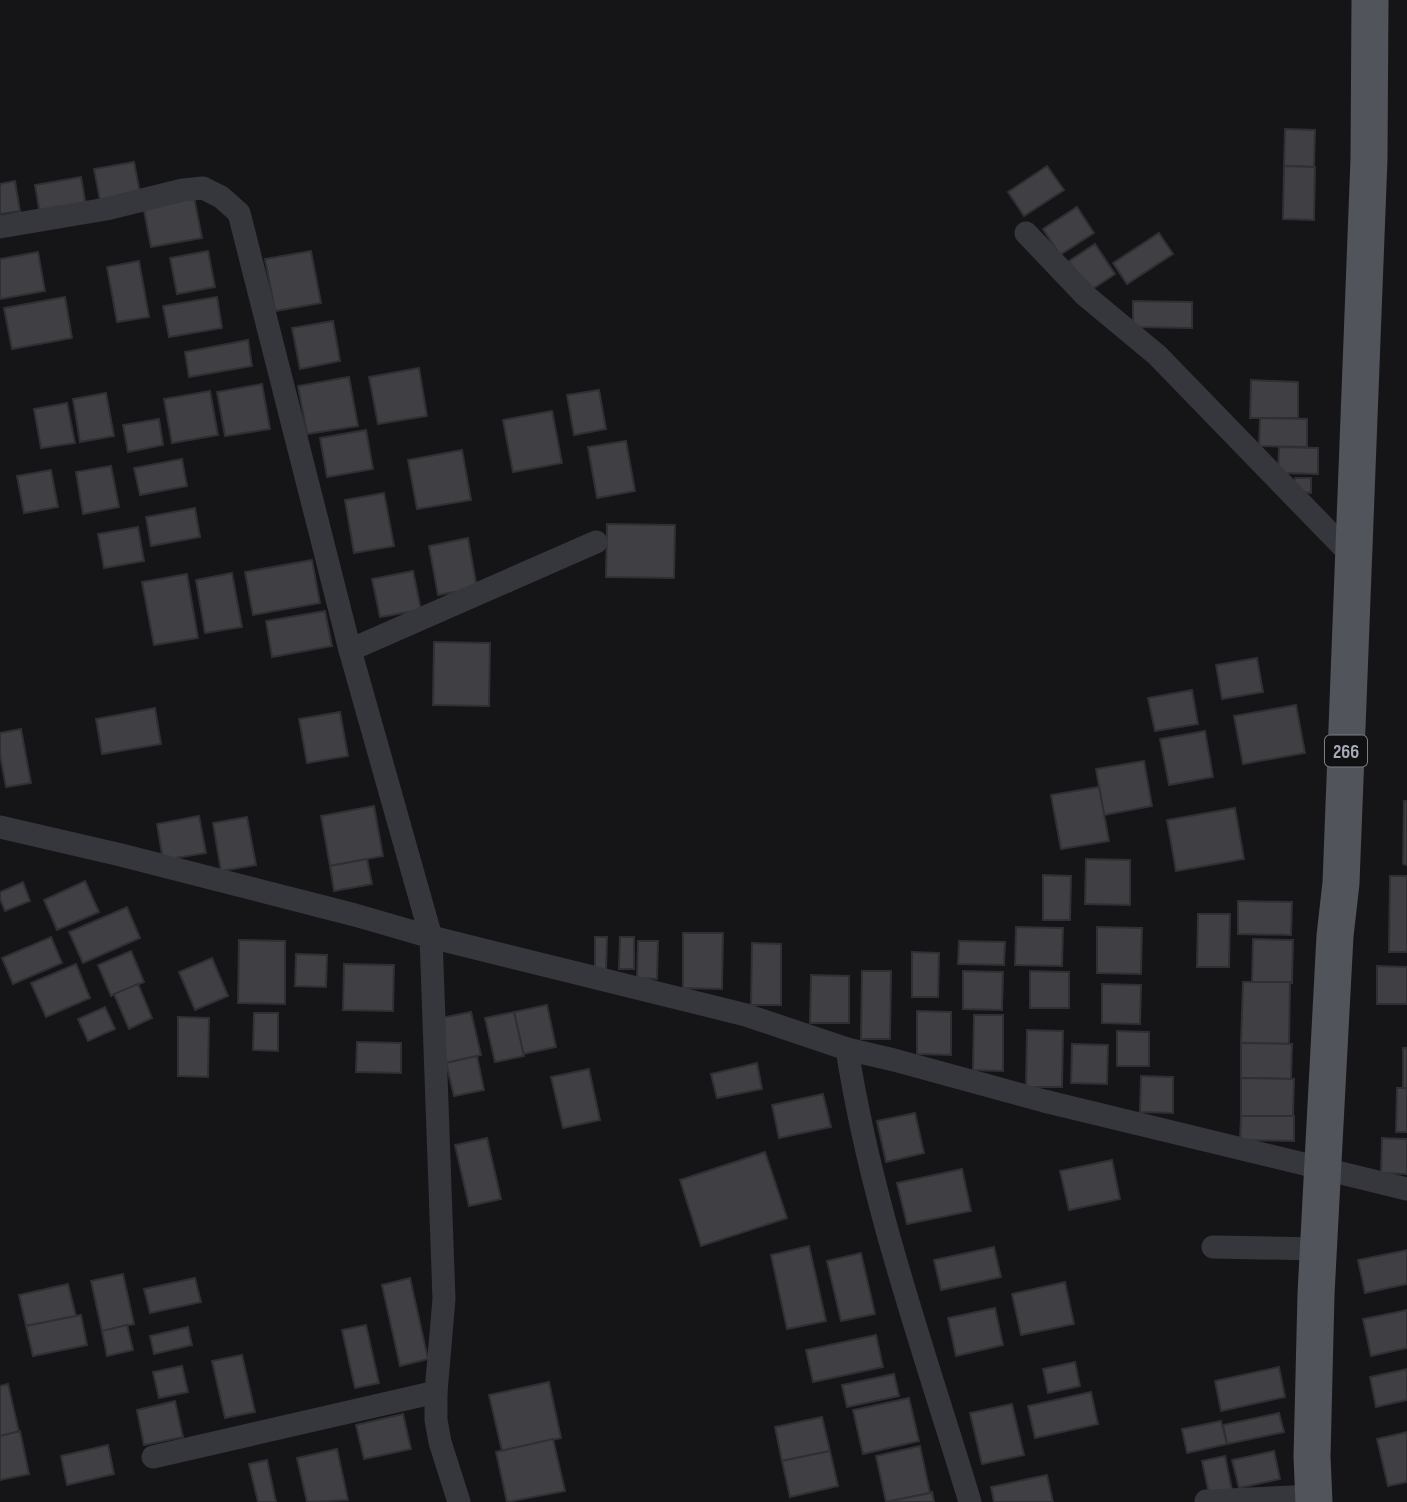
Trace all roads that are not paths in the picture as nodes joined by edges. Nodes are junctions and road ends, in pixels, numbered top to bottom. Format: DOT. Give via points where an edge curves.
graph roads {
  1 [pos="1370,0"];
  2 [pos="0,227"];
  3 [pos="1027,233"];
  4 [pos="596,542"];
  5 [pos="1354,558"];
  6 [pos="350,650"];
  7 [pos="0,827"];
  8 [pos="431,937"];
  9 [pos="847,1049"];
  10 [pos="1323,1169"];
  11 [pos="1407,1189"];
  12 [pos="1213,1247"];
  13 [pos="1318,1249"];
  14 [pos="436,1392"];
  15 [pos="153,1458"];
  16 [pos="1314,1499"];
  17 [pos="1206,1501"];
  18 [pos="459,1502"];
  19 [pos="970,1502"];
  1 -- 5 [label="main road, 266"];
  2 -- 6 [label="street" via="203,188 239,213"];
  3 -- 5 [label="street" via="1086,296 1157,355"];
  4 -- 6 [label="street"];
  5 -- 10 [label="main road, 266"];
  6 -- 8 [label="street"];
  7 -- 8 [label="street"];
  8 -- 9 [label="street" via="746,1015"];
  8 -- 14 [label="street" via="444,1299"];
  9 -- 10 [label="street"];
  9 -- 19 [label="street" via="856,1106 887,1230"];
  10 -- 11 [label="street"];
  10 -- 13 [label="main road, 266"];
  12 -- 13 [label="street"];
  13 -- 16 [label="main road, 266"];
  14 -- 15 [label="street"];
  14 -- 18 [label="street" via="440,1443"];
  16 -- 17 [label="street"];
}
